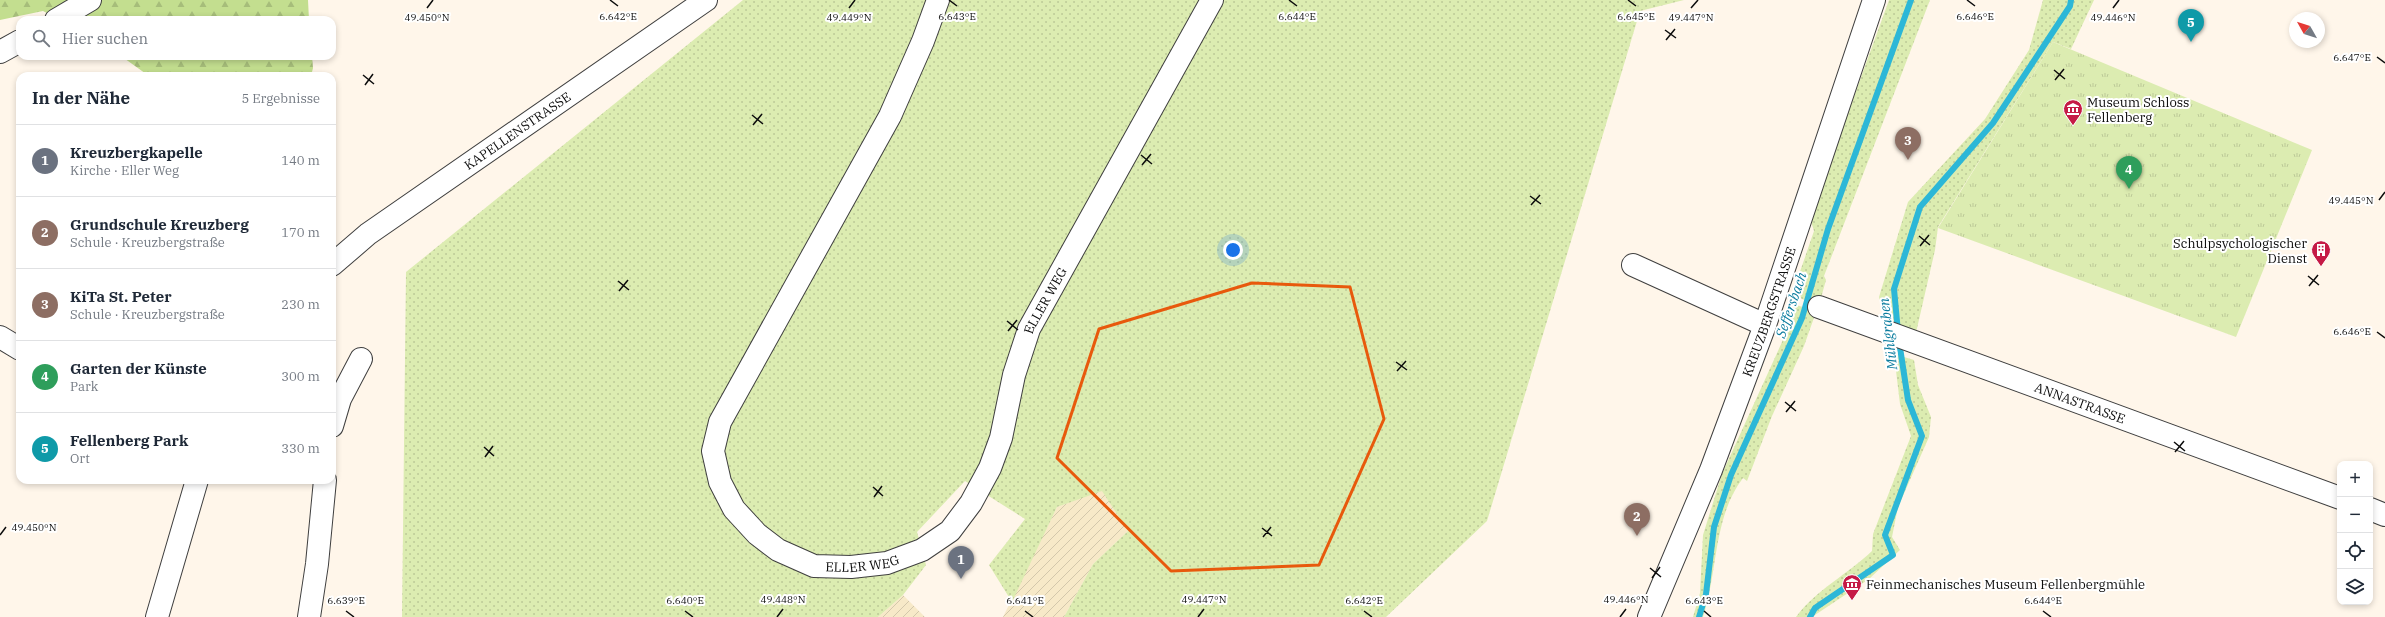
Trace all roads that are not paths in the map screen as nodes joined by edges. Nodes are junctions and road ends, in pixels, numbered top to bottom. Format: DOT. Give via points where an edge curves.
graph roads {
  1 [pos="90,0"];
  2 [pos="706,0"];
  3 [pos="938,0"];
  4 [pos="1212,0"];
  5 [pos="1874,0"];
  6 [pos="63,16"];
  7 [pos="16,44"];
  8 [pos="0,52"];
  9 [pos="336,262"];
  10 [pos="1633,265"];
  11 [pos="1820,307"];
  12 [pos="1765,325"];
  13 [pos="0,337"];
  14 [pos="16,347"];
  15 [pos="361,359"];
  16 [pos="336,412"];
  17 [pos="195,484"];
  18 [pos="325,484"];
  19 [pos="2337,497"];
  20 [pos="2373,510"];
  21 [pos="2385,515"];
  22 [pos="157,617"];
  23 [pos="309,617"];
  24 [pos="1649,617"];
  1 -- 6 [label="street"];
  2 -- 9 [label="street, KAPELLENSTRASSE" via="368,234"];
  3 -- 4 [label="street, ELLER WEG" via="890,116 718,429 714,451 720,482 734,509 757,534 778,550 814,566 887,564 922,550 950,531 972,503 990,468 1001,438 1014,375 1029,329"];
  5 -- 12 [label="street, KREUZBERGSTRASSE"];
  7 -- 8 [label="street"];
  10 -- 12 [label="street"];
  11 -- 19 [label="street, ANNASTRASSE"];
  12 -- 24 [label="street, KREUZBERGSTRASSE" via="1711,470"];
  13 -- 14 [label="street"];
  15 -- 16 [label="street" via="340,399"];
  17 -- 22 [label="street"];
  18 -- 23 [label="street"];
  20 -- 21 [label="street"];
}
